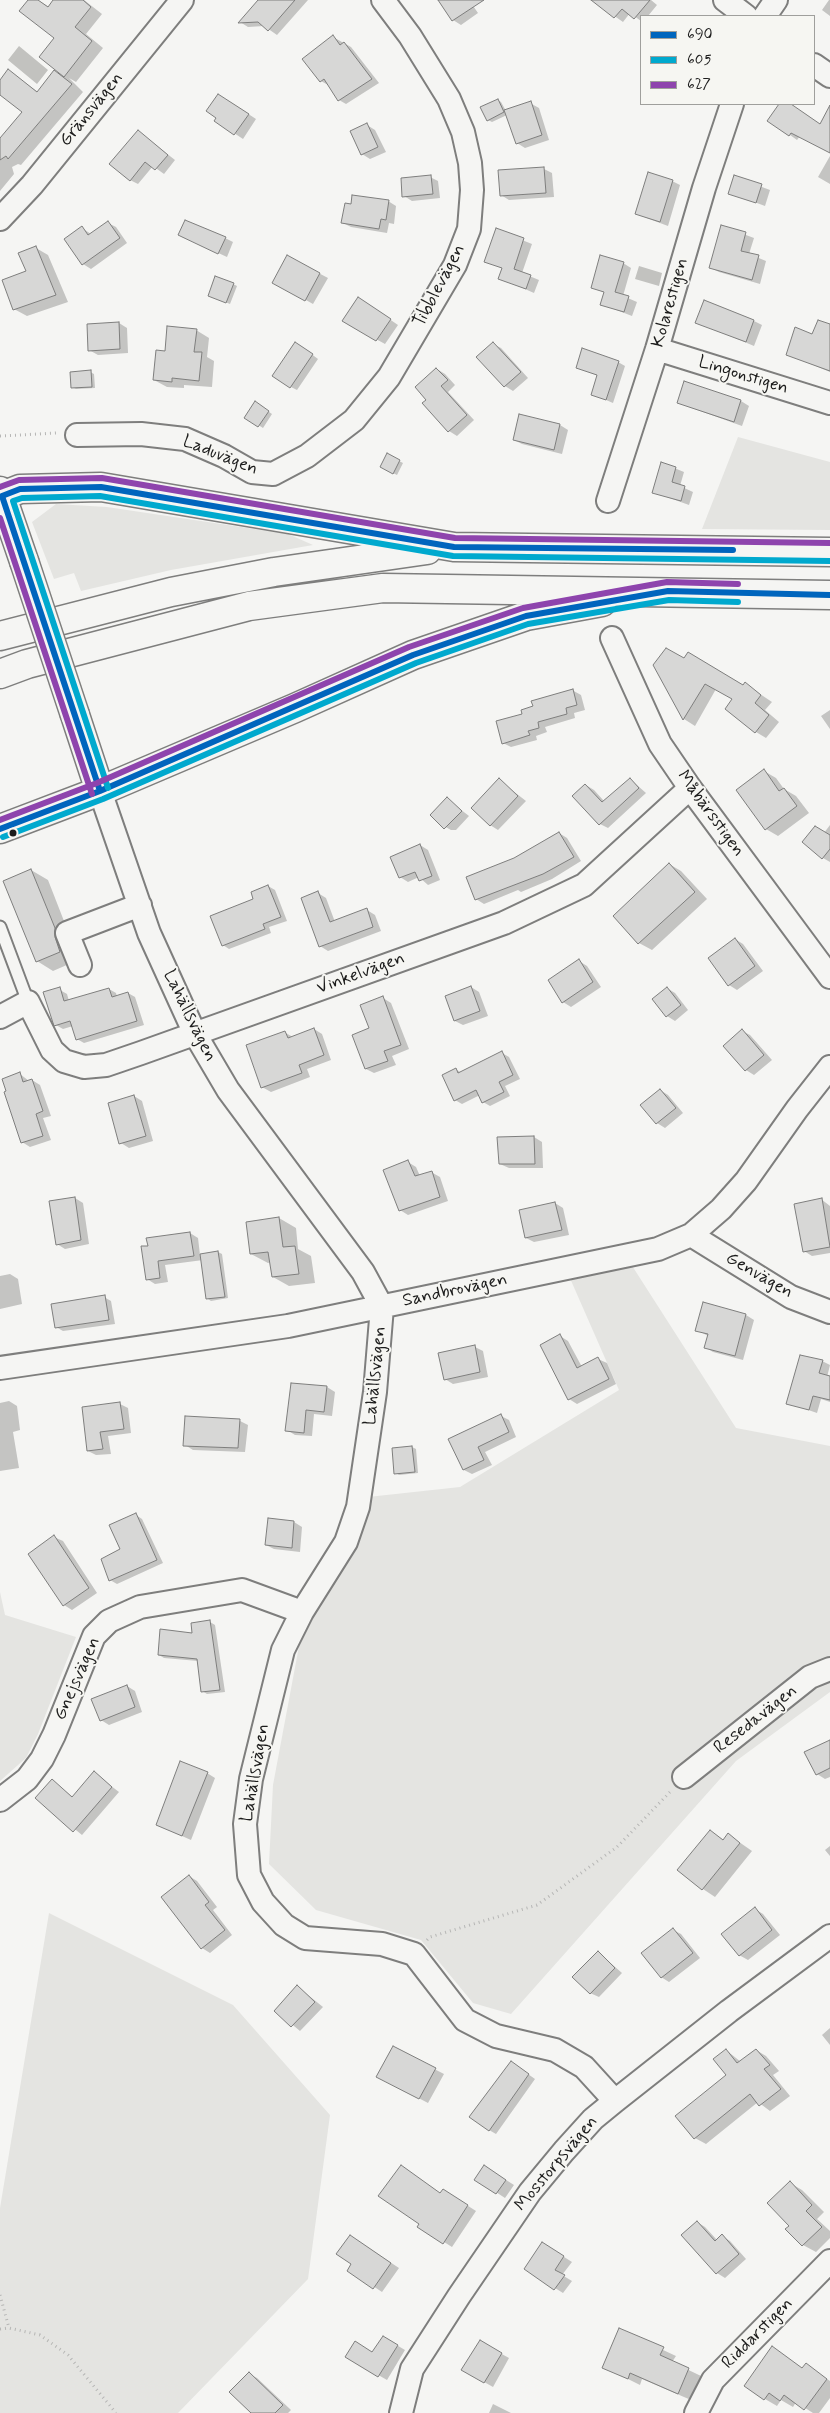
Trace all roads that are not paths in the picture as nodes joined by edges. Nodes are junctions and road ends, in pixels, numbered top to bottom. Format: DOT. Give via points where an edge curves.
graph roads {
  1 [pos="182,0"];
  2 [pos="383,0"];
  3 [pos="725,0"];
  4 [pos="776,0"];
  5 [pos="745,15"];
  6 [pos="766,15"];
  7 [pos="815,66"];
  8 [pos="830,76"];
  9 [pos="732,105"];
  10 [pos="0,219"];
  11 [pos="657,349"];
  12 [pos="830,403"];
  13 [pos="77,436"];
  14 [pos="273,474"];
  15 [pos="1,494"];
  16 [pos="608,501"];
  17 [pos="454,546"];
  18 [pos="830,552"];
  19 [pos="668,591"];
  20 [pos="830,595"];
  21 [pos="0,636"];
  22 [pos="612,638"];
  23 [pos="0,674"];
  24 [pos="690,788"];
  25 [pos="100,791"];
  26 [pos="0,829"];
  27 [pos="140,905"];
  28 [pos="0,927"];
  29 [pos="80,965"];
  30 [pos="830,977"];
  31 [pos="28,1002"];
  32 [pos="0,1016"];
  33 [pos="195,1034"];
  34 [pos="830,1066"];
  35 [pos="691,1235"];
  36 [pos="382,1307"];
  37 [pos="830,1312"];
  38 [pos="0,1368"];
  39 [pos="302,1612"];
  40 [pos="830,1670"];
  41 [pos="684,1777"];
  42 [pos="0,1800"];
  43 [pos="830,1936"];
  44 [pos="615,2101"];
  45 [pos="830,2261"];
  46 [pos="401,2413"];
  47 [pos="696,2413"];
  1 -- 10 [label="street, Gränsvägen"];
  2 -- 14 [label="street, Tibblevägen" via="435,74 463,132 472,190 469,229 455,264 383,384 354,420 330,441"];
  3 -- 5 [label="street"];
  4 -- 6 [label="street"];
  7 -- 8 [label="street"];
  9 -- 11 [label="street, Kolarestigen"];
  11 -- 12 [label="street, Lingonstigen"];
  11 -- 16 [label="street, Kolarestigen"];
  13 -- 14 [label="street, Laduvägen" via="141,434 185,439 252,472"];
  15 -- 17 [label="main road" via="20,489 101,487"];
  15 -- 25 [label="main road, Lahällsvägen, bridge"];
  17 -- 18 [label="main road"];
  17 -- 21 [label="main road" via="265,574 171,592"];
  19 -- 20 [label="main road"];
  19 -- 23 [label="main road" via="383,588 249,606"];
  19 -- 25 [label="main road" via="526,616 413,655"];
  22 -- 24 [label="street, Måbärsstigen" via="660,744"];
  24 -- 30 [label="street, Måbärsstigen"];
  24 -- 33 [label="street, Vinkelvägen" via="584,886 504,923"];
  25 -- 26 [label="main road"];
  25 -- 27 [label="street, Lahällsvägen"];
  27 -- 29 [label="street" via="67,933"];
  27 -- 33 [label="street, Lahällsvägen" via="149,933"];
  28 -- 31 [label="lane, Vinkelvägen"];
  31 -- 32 [label="street"];
  31 -- 33 [label="street, Vinkelvägen" via="52,1050 64,1061 84,1067 106,1065"];
  33 -- 36 [label="street, Lahällsvägen" via="228,1090 363,1272"];
  34 -- 35 [label="street, Sandbrovägen" via="746,1181"];
  35 -- 36 [label="street, Sandbrovägen" via="658,1248 608,1260"];
  35 -- 37 [label="street, Genvägen" via="791,1296"];
  36 -- 38 [label="street, Sandbrovägen" via="288,1326"];
  36 -- 39 [label="street, Lahällsvägen" via="375,1392 358,1507 346,1542"];
  39 -- 42 [label="street, Gnejsvägen" via="242,1590 140,1607 109,1621 94,1636 42,1759 27,1779"];
  39 -- 44 [label="street, Lahällsvägen" via="283,1650 251,1779 245,1824 250,1875 263,1902 284,1925 305,1938 382,1944 414,1954 465,2020 496,2036 555,2050 584,2067"];
  40 -- 41 [label="street, Resedavägen" via="810,1677"];
  43 -- 44 [label="street, Mosstorpsvägen"];
  44 -- 46 [label="street, Mosstorpsvägen" via="593,2119 530,2192 412,2369"];
  45 -- 47 [label="street, Riddarstigen" via="713,2380"];
}
